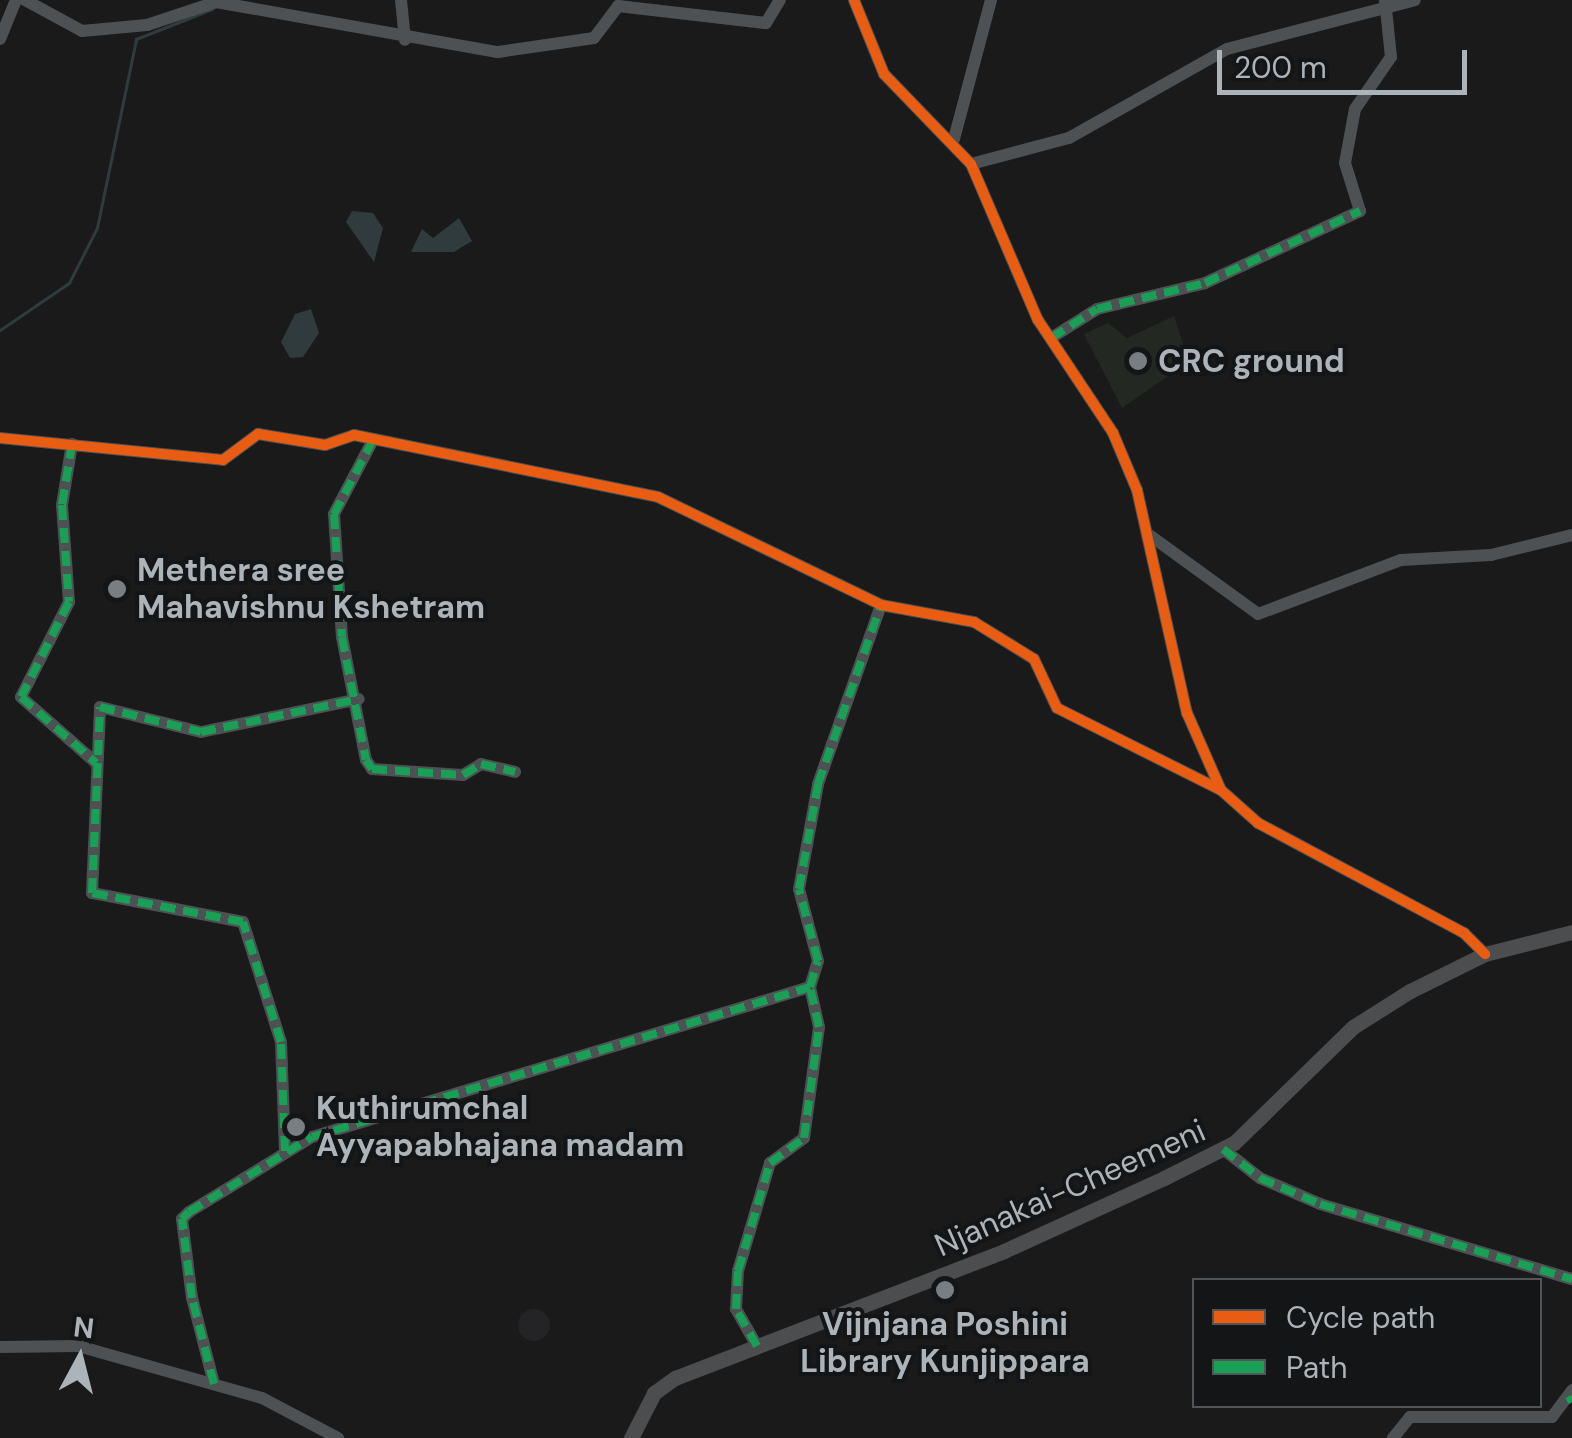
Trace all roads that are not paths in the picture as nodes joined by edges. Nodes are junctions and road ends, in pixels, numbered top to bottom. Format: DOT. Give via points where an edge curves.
graph roads {
  1 [pos="16,0"];
  2 [pos="26,0"];
  3 [pos="401,0"];
  4 [pos="780,0"];
  5 [pos="854,0"];
  6 [pos="991,0"];
  7 [pos="1415,0"];
  8 [pos="1386,1"];
  9 [pos="0,39"];
  10 [pos="405,40"];
  11 [pos="954,140"];
  12 [pos="970,164"];
  13 [pos="1051,338"];
  14 [pos="0,438"];
  15 [pos="373,440"];
  16 [pos="72,444"];
  17 [pos="1148,534"];
  18 [pos="1572,535"];
  19 [pos="881,605"];
  20 [pos="358,700"];
  21 [pos="96,763"];
  22 [pos="515,772"];
  23 [pos="1222,790"];
  24 [pos="1572,932"];
  25 [pos="1485,954"];
  26 [pos="810,987"];
  27 [pos="1224,1149"];
  28 [pos="285,1151"];
  29 [pos="1572,1279"];
  30 [pos="757,1346"];
  31 [pos="0,1347"];
  32 [pos="214,1384"];
  33 [pos="1571,1396"];
  34 [pos="338,1438"];
  35 [pos="632,1438"];
  36 [pos="1394,1438"];
  1 -- 9 [label="street"];
  2 -- 10 [label="street" via="82,31 148,25 216,2"];
  3 -- 10 [label="street"];
  4 -- 10 [label="street" via="766,23 618,6 594,38 542,50"];
  5 -- 11 [label="street" via="884,74"];
  6 -- 11 [label="street"];
  7 -- 8 [label="street"];
  8 -- 12 [label="street" via="1318,31 1227,49 1069,138"];
  8 -- 13 [label="street" via="1391,57 1355,108 1346,163 1360,212 1205,282 1097,309"];
  11 -- 12 [label="street"];
  12 -- 13 [label="street"];
  13 -- 17 [label="street" via="1113,432"];
  14 -- 16 [label="street"];
  15 -- 16 [label="street" via="325,445 258,434 224,460"];
  15 -- 19 [label="street" via="658,497"];
  15 -- 20 [label="street" via="334,514 342,637"];
  16 -- 21 [label="street" via="62,505 69,602 21,698"];
  17 -- 18 [label="street" via="1258,614 1401,560 1491,555"];
  17 -- 23 [label="street" via="1187,714"];
  19 -- 23 [label="street" via="920,605 974,622 1034,659 1057,708"];
  19 -- 26 [label="street" via="818,784 798,888 818,961"];
  20 -- 21 [label="street" via="201,732 108,704 100,707"];
  20 -- 22 [label="street" via="372,769 464,775 482,764"];
  21 -- 28 [label="street" via="92,892 243,922 281,1042"];
  23 -- 25 [label="street" via="1258,823 1464,932"];
  24 -- 25 [label="main road, Njanakai-Cheemeni"];
  25 -- 27 [label="main road, Njanakai-Cheemeni" via="1352,1027"];
  26 -- 28 [label="street" via="479,1080 433,1107"];
  26 -- 30 [label="street" via="819,1027 804,1138 770,1163 738,1271 736,1309"];
  27 -- 29 [label="street" via="1260,1178 1320,1204"];
  27 -- 30 [label="main road, Njanakai-Cheemeni" via="1004,1251"];
  28 -- 32 [label="street" via="182,1219"];
  30 -- 35 [label="main road, Njanakai-Cheemeni" via="675,1378 654,1394"];
  31 -- 32 [label="street" via="78,1346"];
  32 -- 34 [label="street" via="262,1398"];
  33 -- 36 [label="street" via="1552,1417 1410,1418"];
}
